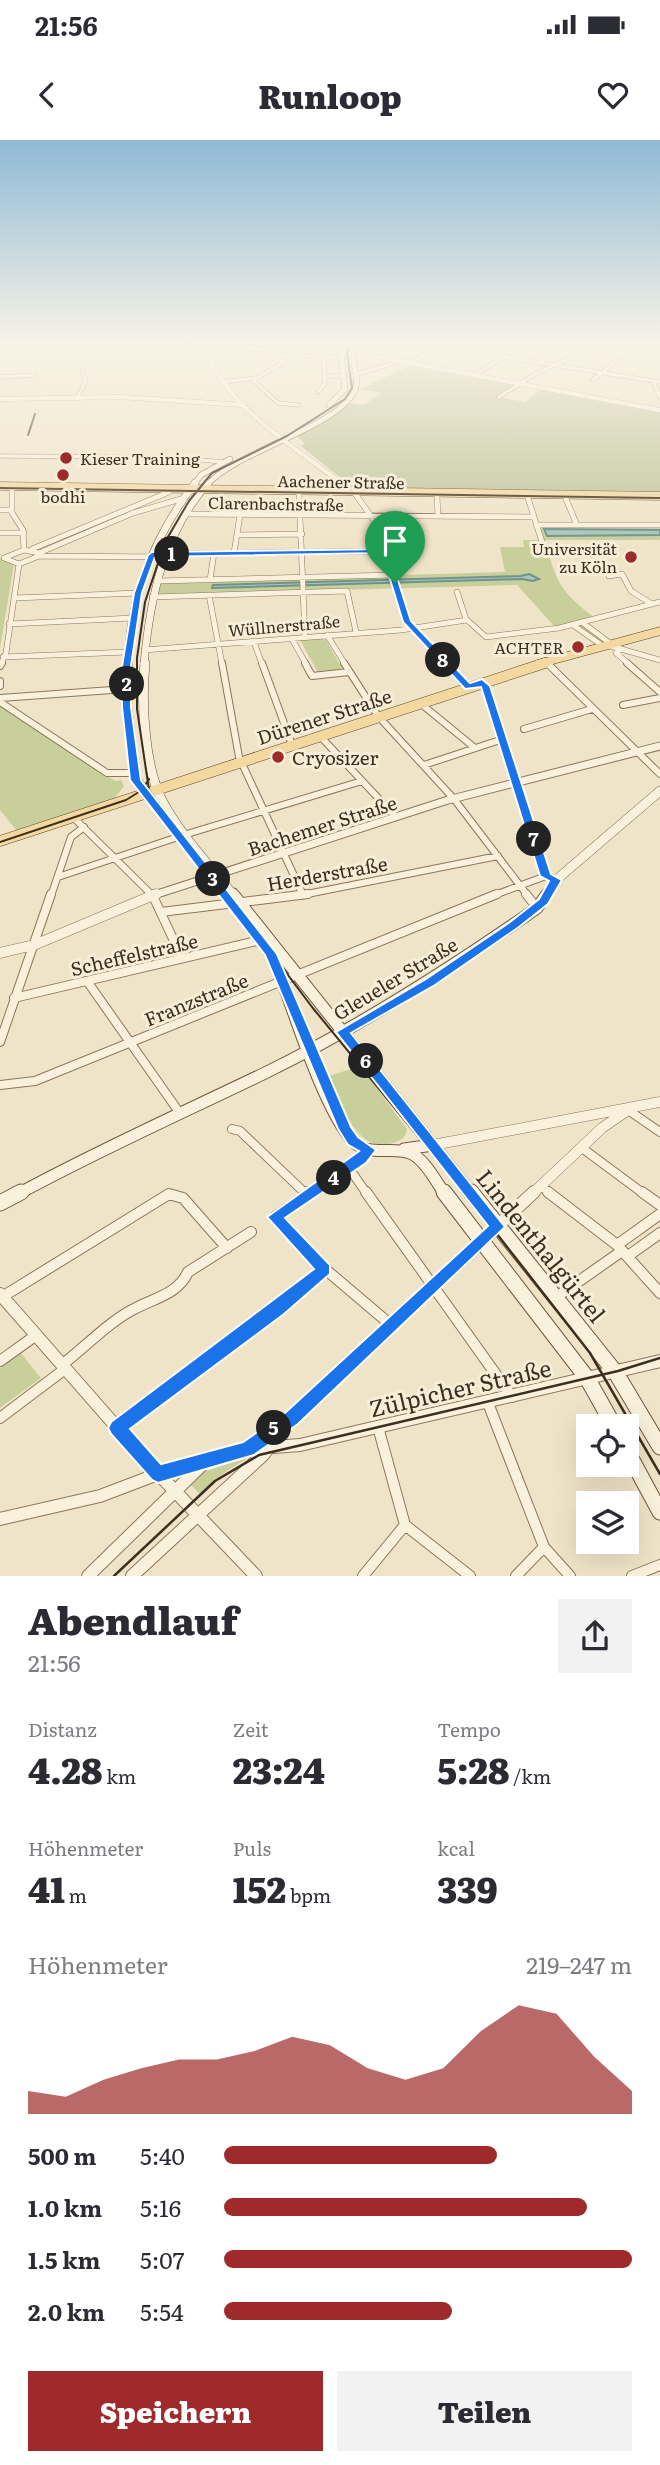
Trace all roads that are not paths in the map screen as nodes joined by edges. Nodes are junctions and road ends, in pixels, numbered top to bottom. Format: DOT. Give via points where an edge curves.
graph roads {
  1 [pos="252,411"];
  2 [pos="319,411"];
  3 [pos="327,411"];
  4 [pos="282,434"];
  5 [pos="0,456"];
  6 [pos="146,457"];
  7 [pos="208,462"];
  8 [pos="221,462"];
  9 [pos="238,462"];
  10 [pos="206,471"];
  11 [pos="219,472"];
  12 [pos="0,488"];
  13 [pos="23,488"];
  14 [pos="190,488"];
  15 [pos="12,490"];
  16 [pos="170,490"];
  17 [pos="202,491"];
  18 [pos="355,491"];
  19 [pos="299,494"];
  20 [pos="437,497"];
  21 [pos="528,498"];
  22 [pos="660,498"];
  23 [pos="181,499"];
  24 [pos="566,499"];
  25 [pos="154,500"];
  26 [pos="162,503"];
  27 [pos="0,510"];
  28 [pos="11,510"];
  29 [pos="124,512"];
  30 [pos="172,513"];
  31 [pos="131,515"];
  32 [pos="185,515"];
  33 [pos="240,515"];
  34 [pos="301,516"];
  35 [pos="372,516"];
  36 [pos="439,516"];
  37 [pos="533,517"];
  38 [pos="537,525"];
  39 [pos="577,525"];
  40 [pos="660,525"];
  41 [pos="86,528"];
  42 [pos="93,531"];
  43 [pos="0,533"];
  44 [pos="24,533"];
  45 [pos="302,534"];
  46 [pos="237,535"];
  47 [pos="544,548"];
  48 [pos="24,550"];
  49 [pos="31,550"];
  50 [pos="385,551"];
  51 [pos="303,552"];
  52 [pos="234,553"];
  53 [pos="39,554"];
  54 [pos="214,554"];
  55 [pos="152,555"];
  56 [pos="165,555"];
  57 [pos="2,557"];
  58 [pos="19,564"];
  59 [pos="609,576"];
  60 [pos="394,579"];
  61 [pos="210,580"];
  62 [pos="157,581"];
  63 [pos="303,584"];
  64 [pos="457,592"];
  65 [pos="138,593"];
  66 [pos="209,595"];
  67 [pos="152,597"];
  68 [pos="15,598"];
  69 [pos="660,602"];
  70 [pos="652,604"];
  71 [pos="133,618"];
  72 [pos="467,620"];
  73 [pos="583,623"];
  74 [pos="9,625"];
  75 [pos="573,625"];
  76 [pos="413,628"];
  77 [pos="660,631"];
  78 [pos="356,632"];
  79 [pos="327,635"];
  80 [pos="305,637"];
  81 [pos="292,639"];
  82 [pos="254,642"];
  83 [pos="217,644"];
  84 [pos="607,645"];
  85 [pos="621,649"];
  86 [pos="144,650"];
  87 [pos="128,652"];
  88 [pos="3,657"];
  89 [pos="660,660"];
  90 [pos="546,662"];
  91 [pos="0,666"];
  92 [pos="349,672"];
  93 [pos="482,682"];
  94 [pos="468,687"];
  95 [pos="127,689"];
  96 [pos="660,691"];
  97 [pos="660,698"];
  98 [pos="0,700"];
  99 [pos="420,703"];
  100 [pos="623,705"];
  101 [pos="592,709"];
  102 [pos="378,716"];
  103 [pos="524,729"];
  104 [pos="320,736"];
  105 [pos="503,739"];
  106 [pos="292,745"];
  107 [pos="660,746"];
  108 [pos="475,748"];
  109 [pos="634,752"];
  110 [pos="241,762"];
  111 [pos="424,765"];
  112 [pos="134,773"];
  113 [pos="660,774"];
  114 [pos="362,781"];
  115 [pos="516,782"];
  116 [pos="158,790"];
  117 [pos="660,791"];
  118 [pos="146,794"];
  119 [pos="454,799"];
  120 [pos="265,810"];
  121 [pos="396,817"];
  122 [pos="74,818"];
  123 [pos="84,827"];
  124 [pos="184,835"];
  125 [pos="0,841"];
  126 [pos="285,854"];
  127 [pos="498,856"];
  128 [pos="114,857"];
  129 [pos="214,876"];
  130 [pos="58,877"];
  131 [pos="551,878"];
  132 [pos="519,885"];
  133 [pos="153,895"];
  134 [pos="303,895"];
  135 [pos="236,903"];
  136 [pos="537,908"];
  137 [pos="161,912"];
  138 [pos="261,940"];
  139 [pos="34,945"];
  140 [pos="0,954"];
  141 [pos="182,958"];
  142 [pos="297,975"];
  143 [pos="87,981"];
  144 [pos="283,981"];
  145 [pos="14,998"];
  146 [pos="343,1032"];
  147 [pos="0,1042"];
  148 [pos="130,1042"];
  149 [pos="310,1049"];
  150 [pos="0,1084"];
  151 [pos="660,1104"];
  152 [pos="628,1110"];
  153 [pos="179,1112"];
  154 [pos="573,1118"];
  155 [pos="602,1128"];
  156 [pos="232,1129"];
  157 [pos="421,1129"];
  158 [pos="660,1132"];
  159 [pos="433,1145"];
  160 [pos="582,1148"];
  161 [pos="376,1150"];
  162 [pos="349,1168"];
  163 [pos="541,1186"];
  164 [pos="308,1195"];
  165 [pos="0,1203"];
  166 [pos="660,1205"];
  167 [pos="660,1214"];
  168 [pos="498,1227"];
  169 [pos="251,1232"];
  170 [pos="660,1233"];
  171 [pos="482,1242"];
  172 [pos="227,1248"];
  173 [pos="622,1251"];
  174 [pos="324,1269"];
  175 [pos="433,1287"];
  176 [pos="660,1293"];
  177 [pos="1,1295"];
  178 [pos="555,1298"];
  179 [pos="391,1325"];
  180 [pos="35,1336"];
  181 [pos="0,1361"];
  182 [pos="660,1361"];
  183 [pos="64,1367"];
  184 [pos="616,1373"];
  185 [pos="588,1380"];
  186 [pos="512,1397"];
  187 [pos="488,1403"];
  188 [pos="607,1414"];
  189 [pos="0,1418"];
  190 [pos="292,1418"];
  191 [pos="378,1427"];
  192 [pos="117,1428"];
  193 [pos="660,1447"];
  194 [pos="248,1449"];
  195 [pos="268,1449"];
  196 [pos="208,1459"];
  197 [pos="639,1473"];
  198 [pos="158,1474"];
  199 [pos="175,1492"];
  200 [pos="660,1512"];
  201 [pos="196,1515"];
  202 [pos="0,1519"];
  203 [pos="405,1525"];
  204 [pos="544,1547"];
  205 [pos="660,1565"];
  206 [pos="88,1576"];
  207 [pos="132,1576"];
  208 [pos="256,1576"];
  209 [pos="363,1576"];
  210 [pos="470,1576"];
  211 [pos="516,1576"];
  212 [pos="570,1576"];
  213 [pos="632,1576"];
  1 -- 4 [label="street"];
  2 -- 4 [label="main road"];
  3 -- 4 [label="main road"];
  4 -- 8 [label="main road"];
  4 -- 9 [label="main road"];
  4 -- 18 [label="street"];
  5 -- 6 [label="street"];
  6 -- 7 [label="street"];
  6 -- 8 [label="street"];
  7 -- 8 [label="street"];
  7 -- 10 [label="street" via="212,464"];
  8 -- 9 [label="street"];
  8 -- 10 [label="main road"];
  8 -- 11 [label="street" via="224,466"];
  9 -- 11 [label="main road"];
  10 -- 14 [label="main road"];
  11 -- 17 [label="main road"];
  12 -- 13 [label="main road, Aachener Straße"];
  12 -- 15 [label="main road, Aachener Straße"];
  13 -- 15 [label="main road, Aachener Straße"];
  13 -- 16 [label="main road, Aachener Straße"];
  14 -- 16 [label="main road, Aachener Straße"];
  14 -- 16 [label="main road"];
  14 -- 17 [label="main road, Aachener Straße"];
  14 -- 23 [label="main road"];
  15 -- 28 [label="street"];
  16 -- 25 [label="street"];
  17 -- 18 [label="main road, Aachener Straße"];
  17 -- 19 [label="main road, Aachener Straße"];
  17 -- 32 [label="main road"];
  18 -- 19 [label="main road, Aachener Straße"];
  18 -- 20 [label="main road, Aachener Straße"];
  18 -- 22 [label="main road, Aachener Straße"];
  18 -- 35 [label="street"];
  19 -- 34 [label="street"];
  20 -- 21 [label="main road, Aachener Straße"];
  20 -- 36 [label="street"];
  21 -- 24 [label="main road, Aachener Straße"];
  21 -- 37 [label="street"];
  22 -- 24 [label="main road, Aachener Straße"];
  23 -- 26 [label="street"];
  23 -- 30 [label="main road"];
  24 -- 39 [label="street"];
  25 -- 26 [label="street"];
  25 -- 29 [label="street"];
  26 -- 31 [label="street"];
  27 -- 28 [label="street"];
  28 -- 44 [label="street"];
  29 -- 31 [label="street"];
  29 -- 41 [label="street"];
  30 -- 32 [label="main road"];
  30 -- 55 [label="main road"];
  31 -- 42 [label="street"];
  32 -- 33 [label="street, Clarenbachstraße"];
  32 -- 56 [label="main road"];
  33 -- 34 [label="street, Clarenbachstraße"];
  33 -- 46 [label="street"];
  34 -- 35 [label="street, Clarenbachstraße"];
  34 -- 45 [label="street"];
  35 -- 36 [label="street, Clarenbachstraße"];
  35 -- 50 [label="street"];
  36 -- 37 [label="street, Clarenbachstraße"];
  37 -- 38 [label="street"];
  38 -- 39 [label="street"];
  38 -- 47 [label="street"];
  39 -- 40 [label="street"];
  41 -- 42 [label="street"];
  41 -- 49 [label="street"];
  42 -- 53 [label="street"];
  43 -- 44 [label="street"];
  44 -- 48 [label="street"];
  45 -- 46 [label="street"];
  45 -- 51 [label="street"];
  46 -- 52 [label="street"];
  48 -- 49 [label="street"];
  48 -- 57 [label="street"];
  49 -- 53 [label="street"];
  50 -- 51 [label="street"];
  50 -- 60 [label="street"];
  51 -- 52 [label="street"];
  51 -- 63 [label="street"];
  52 -- 54 [label="street"];
  53 -- 55 [label="street"];
  53 -- 58 [label="street"];
  54 -- 56 [label="street"];
  54 -- 61 [label="street"];
  55 -- 56 [label="street"];
  55 -- 65 [label="main road"];
  56 -- 62 [label="main road"];
  57 -- 58 [label="street"];
  58 -- 68 [label="street"];
  59 -- 70 [label="street" via="622,574 631,592"];
  60 -- 63 [label="street"];
  60 -- 76 [label="street"];
  61 -- 62 [label="street"];
  61 -- 63 [label="street"];
  62 -- 67 [label="main road"];
  63 -- 66 [label="street"];
  63 -- 78 [label="street" via="347,591"];
  63 -- 80 [label="street"];
  64 -- 72 [label="street"];
  65 -- 68 [label="street"];
  65 -- 71 [label="main road"];
  66 -- 67 [label="street"];
  66 -- 83 [label="street"];
  67 -- 86 [label="main road"];
  68 -- 74 [label="street"];
  69 -- 70 [label="street"];
  70 -- 73 [label="street"];
  71 -- 74 [label="street"];
  71 -- 87 [label="main road"];
  72 -- 75 [label="street" via="486,637"];
  72 -- 76 [label="street, Wüllnerstraße"];
  73 -- 75 [label="street"];
  73 -- 84 [label="street"];
  74 -- 88 [label="street"];
  75 -- 84 [label="street"];
  76 -- 78 [label="street, Wüllnerstraße"];
  76 -- 94 [label="street"];
  77 -- 84 [label="main road, Dürener Straße"];
  78 -- 79 [label="street, Wüllnerstraße"];
  79 -- 80 [label="street, Wüllnerstraße"];
  79 -- 92 [label="street"];
  80 -- 81 [label="street, Wüllnerstraße"];
  81 -- 82 [label="street, Wüllnerstraße"];
  81 -- 92 [label="street" via="312,676"];
  82 -- 83 [label="street, Wüllnerstraße"];
  82 -- 106 [label="street"];
  83 -- 86 [label="street, Wüllnerstraße"];
  83 -- 110 [label="street"];
  84 -- 85 [label="street"];
  84 -- 90 [label="main road, Dürener Straße"];
  85 -- 89 [label="street"];
  85 -- 96 [label="street" via="616,653"];
  86 -- 116 [label="main road" via="144,706"];
  87 -- 88 [label="street"];
  87 -- 95 [label="main road"];
  88 -- 91 [label="street"];
  90 -- 93 [label="main road, Dürener Straße"];
  90 -- 101 [label="street"];
  92 -- 102 [label="street"];
  93 -- 94 [label="main road, Dürener Straße"];
  93 -- 105 [label="street"];
  94 -- 99 [label="main road, Dürener Straße"];
  95 -- 98 [label="street"];
  95 -- 112 [label="main road"];
  97 -- 100 [label="street"];
  98 -- 112 [label="street" via="107,773"];
  99 -- 102 [label="main road, Dürener Straße"];
  99 -- 108 [label="street"];
  101 -- 103 [label="street"];
  101 -- 109 [label="street"];
  102 -- 104 [label="main road, Dürener Straße"];
  102 -- 111 [label="street"];
  104 -- 106 [label="main road, Dürener Straße"];
  104 -- 114 [label="street"];
  105 -- 108 [label="street"];
  105 -- 115 [label="street"];
  106 -- 110 [label="main road, Dürener Straße"];
  107 -- 109 [label="street, Bachemer Straße"];
  108 -- 111 [label="street"];
  109 -- 113 [label="street"];
  109 -- 115 [label="street, Bachemer Straße"];
  110 -- 116 [label="main road, Dürener Straße"];
  110 -- 120 [label="street"];
  111 -- 119 [label="street"];
  112 -- 118 [label="main road, Lindenthalgürtel"];
  114 -- 120 [label="street"];
  114 -- 121 [label="street"];
  115 -- 119 [label="street, Bachemer Straße"];
  115 -- 131 [label="street"];
  116 -- 118 [label="main road, Dürener Straße"];
  116 -- 124 [label="main road, Lindenthalgürtel"];
  117 -- 131 [label="main road, Gleueler Straße"];
  118 -- 122 [label="main road, Dürener Straße"];
  118 -- 124 [label="main road, Lindenthalgürtel"];
  119 -- 121 [label="street, Bachemer Straße"];
  119 -- 127 [label="street"];
  120 -- 124 [label="street"];
  120 -- 126 [label="street"];
  121 -- 126 [label="street, Bachemer Straße"];
  122 -- 123 [label="street"];
  122 -- 125 [label="main road, Dürener Straße"];
  123 -- 128 [label="street"];
  123 -- 130 [label="street" via="71,837"];
  124 -- 128 [label="street"];
  124 -- 129 [label="main road, Lindenthalgürtel"];
  126 -- 129 [label="street, Bachemer Straße"];
  126 -- 134 [label="street"];
  127 -- 132 [label="street"];
  127 -- 134 [label="street, Herderstraße"];
  128 -- 130 [label="street"];
  128 -- 133 [label="street"];
  129 -- 133 [label="street, Bachemer Straße"];
  129 -- 135 [label="main road, Lindenthalgürtel"];
  130 -- 139 [label="street"];
  131 -- 132 [label="street, Franzstraße"];
  131 -- 136 [label="main road, Gleueler Straße" via="544,902"];
  132 -- 136 [label="street"];
  132 -- 142 [label="street, Franzstraße"];
  133 -- 137 [label="street"];
  133 -- 139 [label="street, Bachemer Straße"];
  134 -- 135 [label="street, Herderstraße"];
  135 -- 137 [label="street, Herderstraße"];
  135 -- 138 [label="main road, Lindenthalgürtel"];
  135 -- 142 [label="main road, Lindenthalgürtel"];
  136 -- 146 [label="main road, Gleueler Straße" via="431,982"];
  137 -- 141 [label="street"];
  138 -- 141 [label="street, Scheffelstraße"];
  138 -- 144 [label="main road, Lindenthalgürtel"];
  139 -- 140 [label="street, Bachemer Straße"];
  139 -- 145 [label="street"];
  141 -- 143 [label="street, Scheffelstraße"];
  142 -- 144 [label="street, Franzstraße"];
  142 -- 146 [label="main road, Lindenthalgürtel"];
  143 -- 145 [label="street, Scheffelstraße"];
  143 -- 148 [label="street"];
  144 -- 148 [label="street, Franzstraße"];
  144 -- 149 [label="main road, Lindenthalgürtel"];
  145 -- 147 [label="street"];
  146 -- 149 [label="main road, Gleueler Straße"];
  146 -- 157 [label="main road, Lindenthalgürtel"];
  148 -- 150 [label="street, Franzstraße" via="24,1084"];
  148 -- 153 [label="street"];
  149 -- 153 [label="main road, Gleueler Straße"];
  149 -- 161 [label="main road, Lindenthalgürtel" via="345,1129 353,1141"];
  151 -- 152 [label="street"];
  152 -- 154 [label="street"];
  152 -- 155 [label="street"];
  152 -- 158 [label="street"];
  153 -- 165 [label="main road, Gleueler Straße"];
  154 -- 155 [label="street" via="590,1119"];
  154 -- 159 [label="street"];
  155 -- 160 [label="street"];
  156 -- 164 [label="street" via="240,1131"];
  157 -- 159 [label="main road, Lindenthalgürtel"];
  157 -- 161 [label="main road" via="413,1143"];
  159 -- 161 [label="main road"];
  159 -- 168 [label="main road, Lindenthalgürtel"];
  160 -- 163 [label="street"];
  160 -- 166 [label="street"];
  161 -- 162 [label="street"];
  161 -- 171 [label="main road" via="417,1157"];
  162 -- 164 [label="street"];
  162 -- 175 [label="street"];
  163 -- 168 [label="street"];
  163 -- 173 [label="street"];
  164 -- 174 [label="street" via="275,1217"];
  167 -- 173 [label="street"];
  168 -- 171 [label="street"];
  168 -- 178 [label="main road, Lindenthalgürtel"];
  169 -- 172 [label="street"];
  170 -- 173 [label="street"];
  171 -- 175 [label="street"];
  171 -- 185 [label="main road"];
  172 -- 177 [label="street" via="183,1198 169,1194"];
  172 -- 183 [label="street" via="188,1272 183,1283 167,1294 135,1308"];
  173 -- 176 [label="street"];
  173 -- 178 [label="street"];
  174 -- 179 [label="street"];
  174 -- 192 [label="street"];
  175 -- 179 [label="street"];
  175 -- 186 [label="street"];
  177 -- 180 [label="street"];
  178 -- 184 [label="main road, Lindenthalgürtel"];
  179 -- 190 [label="street"];
  180 -- 181 [label="street"];
  180 -- 183 [label="street"];
  182 -- 184 [label="street, Zülpicher Straße"];
  183 -- 189 [label="street"];
  183 -- 192 [label="street"];
  184 -- 185 [label="street, Zülpicher Straße"];
  184 -- 193 [label="main road, Lindenthalgürtel"];
  185 -- 186 [label="street, Zülpicher Straße"];
  185 -- 188 [label="main road"];
  186 -- 187 [label="street, Zülpicher Straße"];
  187 -- 191 [label="street, Zülpicher Straße"];
  187 -- 204 [label="street"];
  190 -- 194 [label="street"];
  190 -- 195 [label="street"];
  191 -- 195 [label="street, Zülpicher Straße"];
  191 -- 203 [label="street"];
  192 -- 198 [label="street"];
  194 -- 195 [label="street, Zülpicher Straße"];
  194 -- 196 [label="street, Zülpicher Straße"];
  195 -- 201 [label="street" via="253,1468"];
  196 -- 198 [label="street, Zülpicher Straße"];
  196 -- 199 [label="street"];
  197 -- 200 [label="main road"];
  198 -- 199 [label="street"];
  198 -- 202 [label="street, Zülpicher Straße" via="100,1496"];
  199 -- 201 [label="street"];
  199 -- 206 [label="street"];
  201 -- 207 [label="street"];
  201 -- 208 [label="street"];
  203 -- 209 [label="street"];
  203 -- 210 [label="street"];
  204 -- 211 [label="street"];
  204 -- 212 [label="street"];
  205 -- 213 [label="street"];
}
